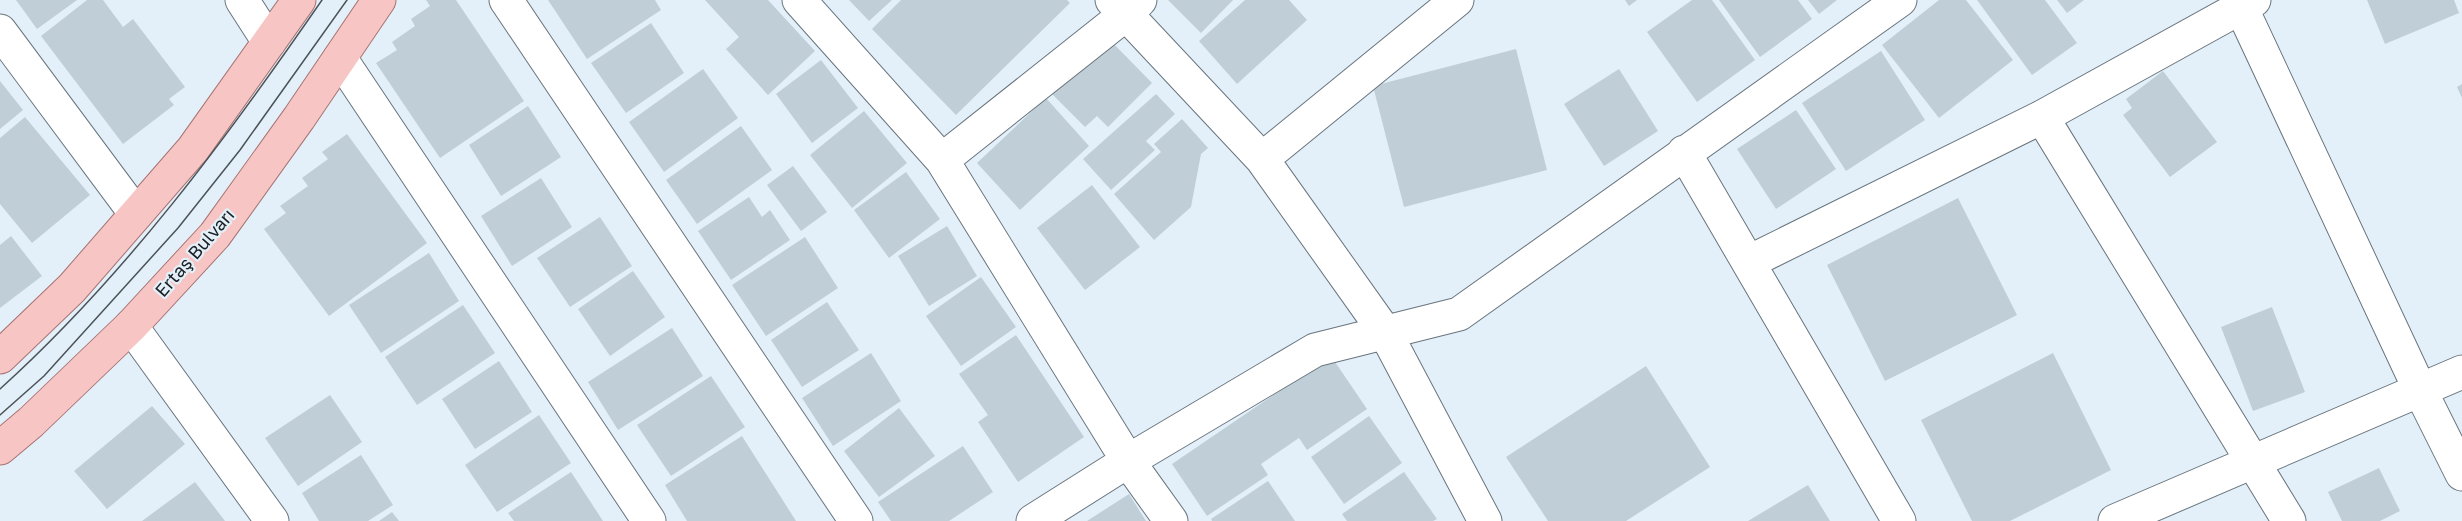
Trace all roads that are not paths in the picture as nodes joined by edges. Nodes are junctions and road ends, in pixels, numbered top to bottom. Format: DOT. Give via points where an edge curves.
graph roads {
  1 [pos="242,0"];
  2 [pos="299,0"];
  3 [pos="379,0"];
  4 [pos="506,0"];
  5 [pos="799,0"];
  6 [pos="1457,0"];
  7 [pos="1900,0"];
  8 [pos="2247,4"];
  9 [pos="1126,5"];
  10 [pos="0,31"];
  11 [pos="269,42"];
  12 [pos="339,58"];
  13 [pos="2042,117"];
  14 [pos="1684,152"];
  15 [pos="1262,159"];
  16 [pos="942,160"];
  17 [pos="136,214"];
  18 [pos="1749,262"];
  19 [pos="130,326"];
  20 [pos="1384,332"];
  21 [pos="0,357"];
  22 [pos="2462,372"];
  23 [pos="2420,390"];
  24 [pos="0,448"];
  25 [pos="1128,460"];
  26 [pos="2254,461"];
  27 [pos="2462,474"];
  28 [pos="272,521"];
  29 [pos="649,521"];
  30 [pos="856,521"];
  31 [pos="1033,521"];
  32 [pos="1171,521"];
  33 [pos="1485,521"];
  34 [pos="1899,521"];
  35 [pos="2115,521"];
  36 [pos="2289,521"];
  1 -- 11 [label="street"];
  2 -- 11 [label="main road"];
  3 -- 12 [label="main road, Ertaş Bulvarı"];
  4 -- 30 [label="street"];
  5 -- 16 [label="street"];
  6 -- 15 [label="street"];
  7 -- 14 [label="street"];
  8 -- 13 [label="street"];
  8 -- 23 [label="street"];
  9 -- 15 [label="street"];
  9 -- 16 [label="street"];
  10 -- 17 [label="street"];
  11 -- 17 [label="main road" via="193,149"];
  12 -- 19 [label="main road, Ertaş Bulvarı" via="215,235"];
  12 -- 29 [label="street"];
  13 -- 18 [label="street"];
  13 -- 26 [label="street"];
  14 -- 18 [label="street"];
  14 -- 20 [label="street" via="1459,314"];
  15 -- 20 [label="street"];
  16 -- 25 [label="street"];
  17 -- 21 [label="main road" via="72,288"];
  18 -- 34 [label="street"];
  19 -- 24 [label="main road, Ertaş Bulvarı"];
  19 -- 28 [label="street"];
  20 -- 25 [label="street" via="1315,350"];
  20 -- 33 [label="street"];
  22 -- 23 [label="street"];
  23 -- 26 [label="street"];
  23 -- 27 [label="street"];
  25 -- 31 [label="street"];
  25 -- 32 [label="street"];
  26 -- 35 [label="street"];
  26 -- 36 [label="street"];
}
